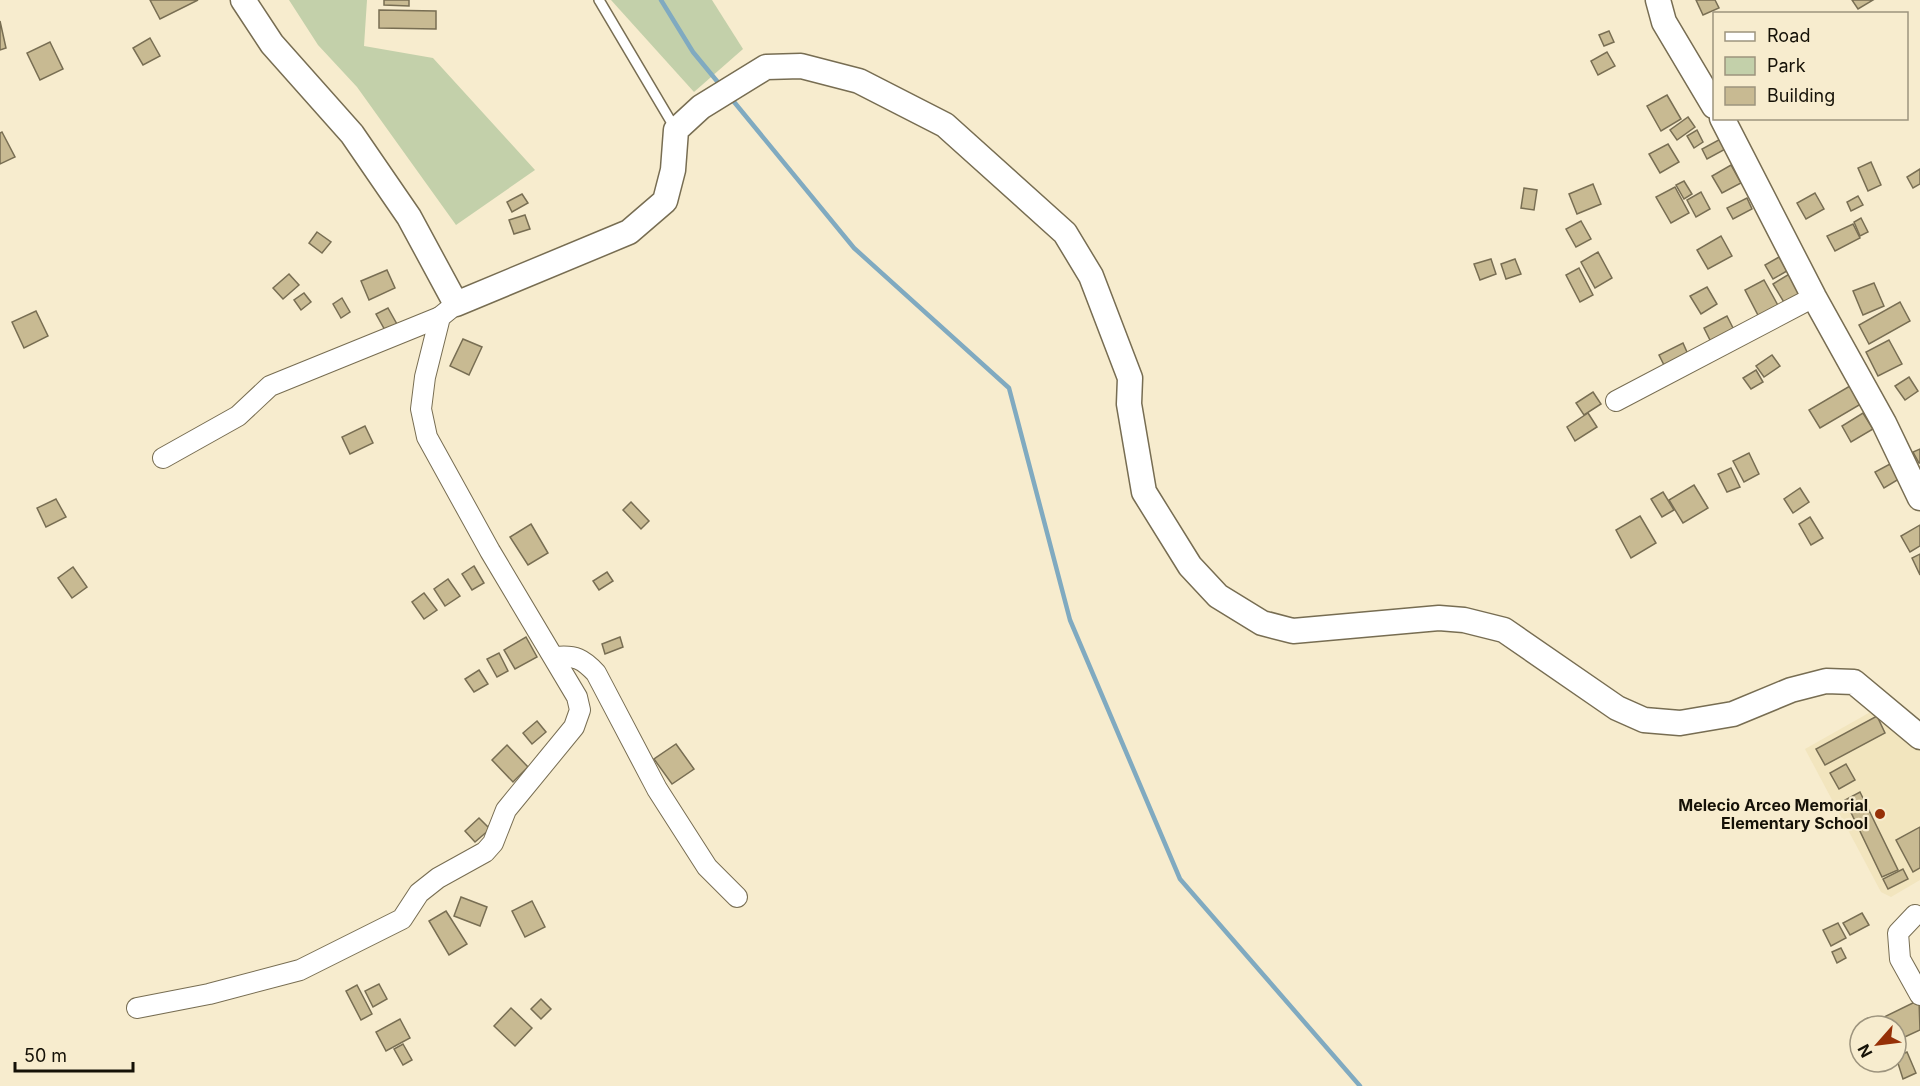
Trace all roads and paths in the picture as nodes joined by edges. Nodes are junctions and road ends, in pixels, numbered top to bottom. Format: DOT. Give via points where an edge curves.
graph roads {
  1 [pos="243,0"];
  2 [pos="599,0"];
  3 [pos="1658,0"];
  4 [pos="1713,104"];
  5 [pos="1723,120"];
  6 [pos="676,130"];
  7 [pos="1814,297"];
  8 [pos="448,311"];
  9 [pos="1616,401"];
  10 [pos="163,458"];
  11 [pos="1920,498"];
  12 [pos="556,657"];
  13 [pos="1920,737"];
  14 [pos="736,897"];
  15 [pos="1915,915"];
  16 [pos="1920,995"];
  17 [pos="137,1008"];
  1 -- 8 [label="street" via="272,44 352,134 409,218"];
  2 -- 6 [label="lane"];
  3 -- 4 [label="street" via="1664,22"];
  5 -- 7 [label="street"];
  6 -- 8 [label="street" via="673,170 665,201 629,232"];
  6 -- 13 [label="street" via="701,107 766,67 801,66 859,81 945,125 1065,233 1091,276 1130,378 1129,404 1144,492 1190,566 1218,596 1262,623 1293,631 1439,618 1504,630 1617,708 1644,720 1680,723 1733,714 1799,688 1826,681 1854,682"];
  7 -- 9 [label="street"];
  7 -- 11 [label="street" via="1884,423"];
  8 -- 10 [label="street" via="270,386 238,416"];
  8 -- 12 [label="street" via="425,377 421,410 427,437 490,551"];
  12 -- 14 [label="street" via="573,655 596,673 657,789 707,867"];
  12 -- 17 [label="street" via="577,697 580,710 574,728 506,810 493,843 485,852 438,878 419,894 402,919 300,970"];
  15 -- 16 [label="street" via="1899,933 1900,959"];
}
